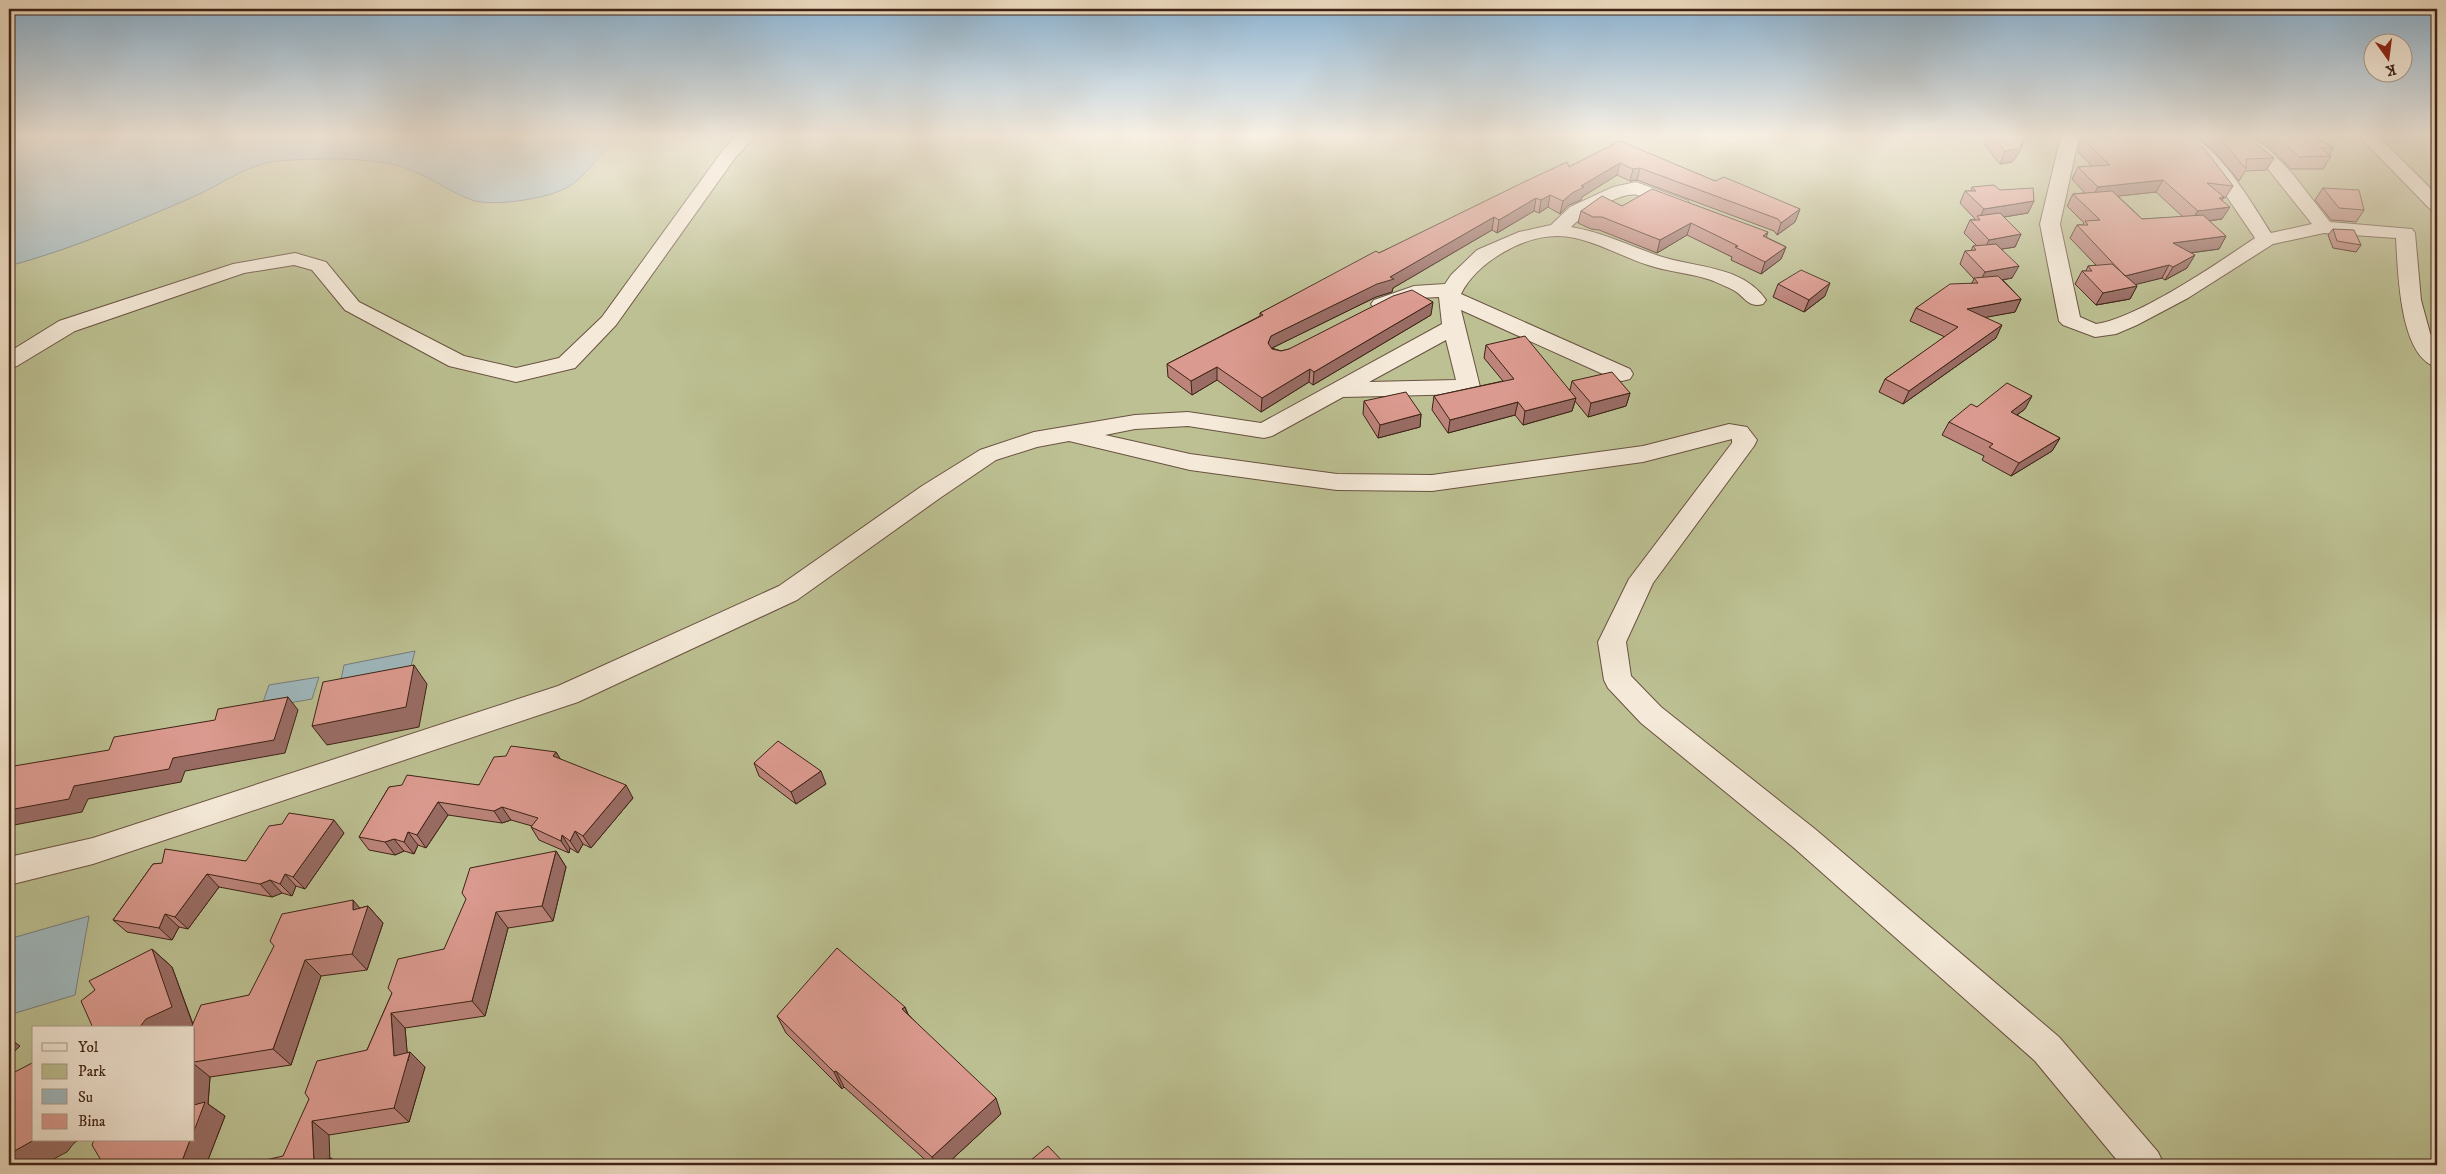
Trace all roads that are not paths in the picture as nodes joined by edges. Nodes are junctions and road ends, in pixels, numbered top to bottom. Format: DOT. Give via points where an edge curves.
graph roads {
  1 [pos="703,191"];
  2 [pos="1625,191"];
  3 [pos="1644,191"];
  4 [pos="2058,191"];
  5 [pos="2232,191"];
  6 [pos="2295,191"];
  7 [pos="2423,191"];
  8 [pos="2437,205"];
  9 [pos="1701,212"];
  10 [pos="2324,227"];
  11 [pos="1557,230"];
  12 [pos="2266,240"];
  13 [pos="1450,294"];
  14 [pos="1756,300"];
  15 [pos="1367,311"];
  16 [pos="1453,327"];
  17 [pos="2437,360"];
  18 [pos="9,361"];
  19 [pos="1622,374"];
  20 [pos="1338,390"];
  21 [pos="1069,434"];
  22 [pos="9,871"];
  23 [pos="2145,1165"];
  1 -- 18 [label="street" via="608,322 567,363 516,375 457,361 352,306 319,266 295,259 240,268 67,326"];
  2 -- 11 [label="street" via="1577,211"];
  3 -- 9 [label="street"];
  4 -- 12 [label="street" via="2050,224 2070,321 2096,331 2114,328 2211,277"];
  5 -- 12 [label="street"];
  6 -- 10 [label="street"];
  7 -- 8 [label="street"];
  10 -- 12 [label="street"];
  10 -- 17 [label="street" via="2405,233 2413,311 2426,349"];
  11 -- 13 [label="street" via="1526,236 1484,254 1458,279"];
  11 -- 14 [label="street" via="1584,235 1655,261 1716,275 1742,287"];
  13 -- 15 [label="street" via="1414,292"];
  13 -- 16 [label="street"];
  13 -- 19 [label="street"];
  16 -- 20 [label="street"];
  16 -- 20 [label="street" via="1469,387"];
  20 -- 21 [label="street" via="1264,431 1188,419 1135,422"];
  21 -- 22 [label="street" via="1034,440 988,456 930,492 788,593 568,694 93,851"];
  21 -- 23 [label="street" via="1190,462 1337,482 1432,483 1643,454 1729,431 1739,432 1745,440 1742,446 1642,578 1612,642 1618,680 1651,715 1804,838 2048,1049"];
}
